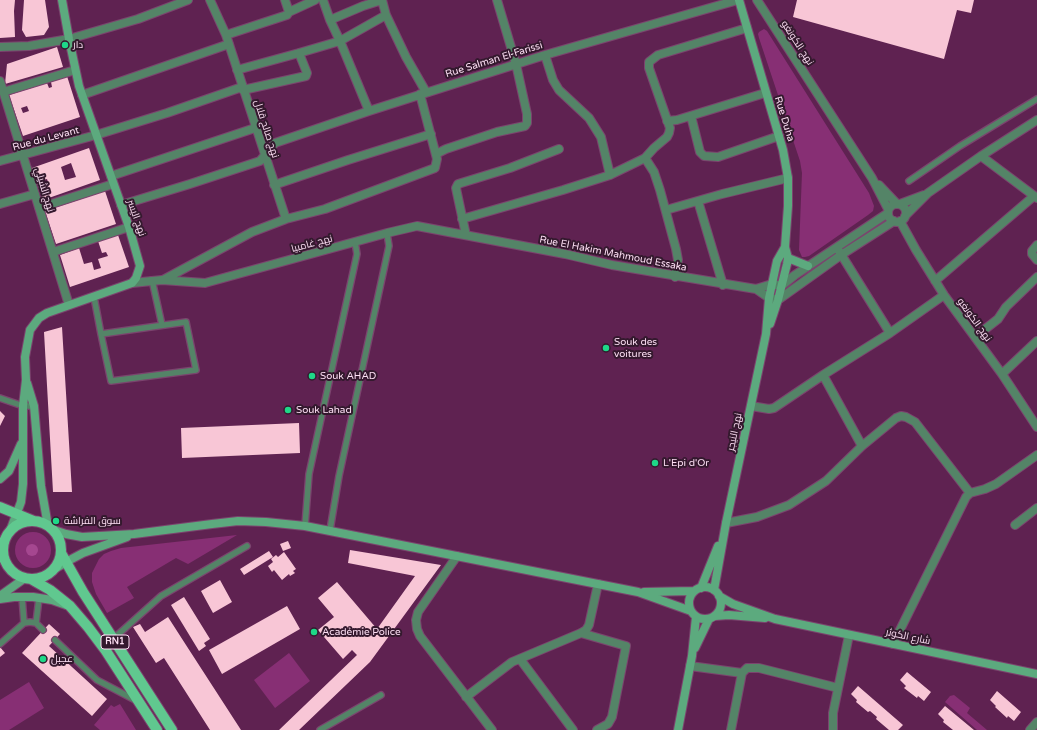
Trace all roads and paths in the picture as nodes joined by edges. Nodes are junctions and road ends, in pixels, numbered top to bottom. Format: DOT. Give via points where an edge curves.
graph roads {
  1 [pos="62,0"];
  2 [pos="188,0"];
  3 [pos="210,0"];
  4 [pos="285,0"];
  5 [pos="315,0"];
  6 [pos="324,0"];
  7 [pos="498,0"];
  8 [pos="738,0"];
  9 [pos="757,0"];
  10 [pos="173,2"];
  11 [pos="362,3"];
  12 [pos="289,12"];
  13 [pos="386,15"];
  14 [pos="330,20"];
  15 [pos="747,28"];
  16 [pos="226,34"];
  17 [pos="68,39"];
  18 [pos="340,40"];
  19 [pos="229,44"];
  20 [pos="0,47"];
  21 [pos="299,53"];
  22 [pos="545,55"];
  23 [pos="516,64"];
  24 [pos="75,70"];
  25 [pos="237,70"];
  26 [pos="0,81"];
  27 [pos="243,89"];
  28 [pos="3,92"];
  29 [pos="423,93"];
  30 [pos="765,93"];
  31 [pos="82,95"];
  32 [pos="1037,99"];
  33 [pos="368,111"];
  34 [pos="691,116"];
  35 [pos="1037,120"];
  36 [pos="668,121"];
  37 [pos="255,128"];
  38 [pos="431,134"];
  39 [pos="96,135"];
  40 [pos="779,136"];
  41 [pos="559,149"];
  42 [pos="436,154"];
  43 [pos="23,155"];
  44 [pos="265,156"];
  45 [pos="981,156"];
  46 [pos="645,158"];
  47 [pos="0,161"];
  48 [pos="610,175"];
  49 [pos="788,178"];
  50 [pos="872,178"];
  51 [pos="112,180"];
  52 [pos="909,182"];
  53 [pos="274,185"];
  54 [pos="928,193"];
  55 [pos="35,194"];
  56 [pos="1036,197"];
  57 [pos="698,201"];
  58 [pos="0,204"];
  59 [pos="898,204"];
  60 [pos="121,205"];
  61 [pos="39,208"];
  62 [pos="666,210"];
  63 [pos="888,211"];
  64 [pos="286,219"];
  65 [pos="462,219"];
  66 [pos="900,219"];
  67 [pos="129,227"];
  68 [pos="387,233"];
  69 [pos="466,235"];
  70 [pos="355,242"];
  71 [pos="1037,245"];
  72 [pos="786,247"];
  73 [pos="836,247"];
  74 [pos="53,252"];
  75 [pos="841,255"];
  76 [pos="788,258"];
  77 [pos="1037,260"];
  78 [pos="808,266"];
  79 [pos="675,277"];
  80 [pos="1037,277"];
  81 [pos="152,280"];
  82 [pos="162,280"];
  83 [pos="935,281"];
  84 [pos="132,283"];
  85 [pos="772,284"];
  86 [pos="723,285"];
  87 [pos="781,286"];
  88 [pos="756,290"];
  89 [pos="944,295"];
  90 [pos="94,297"];
  91 [pos="769,298"];
  92 [pos="778,300"];
  93 [pos="69,305"];
  94 [pos="162,325"];
  95 [pos="890,333"];
  96 [pos="101,334"];
  97 [pos="766,334"];
  98 [pos="975,337"];
  99 [pos="1037,341"];
  100 [pos="1002,374"];
  101 [pos="823,375"];
  102 [pos="26,380"];
  103 [pos="0,398"];
  104 [pos="22,406"];
  105 [pos="34,406"];
  106 [pos="751,406"];
  107 [pos="1037,428"];
  108 [pos="23,439"];
  109 [pos="862,446"];
  110 [pos="1037,455"];
  111 [pos="0,479"];
  112 [pos="970,493"];
  113 [pos="0,507"];
  114 [pos="1037,508"];
  115 [pos="18,514"];
  116 [pos="36,522"];
  117 [pos="726,523"];
  118 [pos="1015,525"];
  119 [pos="306,526"];
  120 [pos="50,527"];
  121 [pos="330,530"];
  122 [pos="134,534"];
  123 [pos="723,535"];
  124 [pos="5,539"];
  125 [pos="247,546"];
  126 [pos="457,556"];
  127 [pos="0,557"];
  128 [pos="63,557"];
  129 [pos="7,566"];
  130 [pos="28,579"];
  131 [pos="598,584"];
  132 [pos="698,590"];
  133 [pos="638,592"];
  134 [pos="717,593"];
  135 [pos="22,597"];
  136 [pos="0,598"];
  137 [pos="39,598"];
  138 [pos="70,606"];
  139 [pos="693,614"];
  140 [pos="712,617"];
  141 [pos="775,619"];
  142 [pos="24,623"];
  143 [pos="36,623"];
  144 [pos="43,630"];
  145 [pos="581,634"];
  146 [pos="850,635"];
  147 [pos="113,639"];
  148 [pos="54,640"];
  149 [pos="0,644"];
  150 [pos="893,644"];
  151 [pos="692,656"];
  152 [pos="520,659"];
  153 [pos="690,666"];
  154 [pos="742,673"];
  155 [pos="1037,674"];
  156 [pos="838,688"];
  157 [pos="381,695"];
  158 [pos="466,697"];
  159 [pos="139,702"];
  160 [pos="1037,722"];
  161 [pos="157,730"];
  162 [pos="172,730"];
  163 [pos="320,730"];
  164 [pos="492,730"];
  165 [pos="573,730"];
  166 [pos="597,730"];
  167 [pos="678,730"];
  168 [pos="732,730"];
  169 [pos="833,730"];
  170 [pos="1030,730"];
  1 -- 17 [label="main road, نهج اليسر"];
  2 -- 10 [label="street"];
  3 -- 16 [label="street, نهج صالح قلال"];
  4 -- 12 [label="street"];
  5 -- 12 [label="street"];
  6 -- 14 [label="street"];
  7 -- 23 [label="street"];
  8 -- 15 [label="main road, Rue Duha"];
  8 -- 22 [label="street, Rue Salman El-Farissi"];
  9 -- 50 [label="street, نهج الكونغو"];
  10 -- 17 [label="street" via="138,19"];
  11 -- 13 [label="street" via="382,0"];
  11 -- 14 [label="street"];
  12 -- 16 [label="street" via="287,15"];
  13 -- 18 [label="street"];
  13 -- 29 [label="street"];
  14 -- 18 [label="street"];
  15 -- 30 [label="main road, Rue Duha"];
  15 -- 36 [label="street" via="658,55 649,62 657,94"];
  16 -- 19 [label="street, نهج صالح قلال"];
  17 -- 20 [label="street" via="29,46"];
  17 -- 24 [label="main road, نهج اليسر"];
  18 -- 21 [label="street"];
  18 -- 33 [label="street"];
  19 -- 25 [label="street, نهج صالح قلال"];
  19 -- 31 [label="street"];
  21 -- 25 [label="street"];
  21 -- 27 [label="street, Rue du Levant" via="306,76"];
  22 -- 23 [label="street, Rue Salman El-Farissi"];
  22 -- 48 [label="street" via="559,90 589,118 602,138"];
  23 -- 29 [label="street, Rue Salman El-Farissi"];
  23 -- 42 [label="street" via="528,118 525,126 498,132"];
  24 -- 28 [label="street"];
  24 -- 31 [label="main road, نهج اليسر"];
  25 -- 27 [label="street, نهج صالح قلال"];
  26 -- 28 [label="street, نهج الشيلي"];
  27 -- 37 [label="street, نهج صالح قلال"];
  27 -- 39 [label="street, Rue du Levant"];
  28 -- 43 [label="street, نهج الشيلي"];
  29 -- 33 [label="street, Rue Salman El-Farissi"];
  29 -- 38 [label="street"];
  30 -- 34 [label="street"];
  30 -- 40 [label="main road, Rue Duha"];
  31 -- 39 [label="main road, نهج اليسر"];
  32 -- 52 [label="lane" via="960,146"];
  33 -- 44 [label="street, Rue Salman El-Farissi" via="275,143"];
  34 -- 36 [label="street"];
  34 -- 40 [label="street" via="700,152 704,156 718,156"];
  35 -- 45 [label="street"];
  36 -- 46 [label="street" via="670,133"];
  37 -- 44 [label="street, نهج صالح قلال"];
  37 -- 51 [label="street"];
  38 -- 42 [label="street"];
  38 -- 53 [label="street"];
  39 -- 43 [label="street, Rue du Levant"];
  39 -- 51 [label="main road, نهج اليسر"];
  40 -- 49 [label="main road, Rue Duha"];
  41 -- 65 [label="street" via="458,184 456,188"];
  42 -- 64 [label="street" via="438,159 435,168 325,209"];
  43 -- 47 [label="street, Rue du Levant"];
  43 -- 55 [label="street, نهج الشيلي"];
  44 -- 53 [label="street, نهج صالح قلال"];
  44 -- 60 [label="street" via="190,184"];
  45 -- 54 [label="street"];
  45 -- 56 [label="street"];
  46 -- 48 [label="street"];
  46 -- 62 [label="street" via="654,172"];
  48 -- 65 [label="street"];
  49 -- 57 [label="street"];
  49 -- 72 [label="main road, Rue Duha"];
  50 -- 59 [label="street, نهج الكونغو"];
  50 -- 63 [label="street, نهج الكونغو"];
  51 -- 60 [label="main road, نهج اليسر"];
  51 -- 61 [label="street"];
  53 -- 64 [label="street, نهج صالح قلال"];
  54 -- 59 [label="street"];
  54 -- 66 [label="street"];
  55 -- 58 [label="street"];
  55 -- 61 [label="street, نهج الشيلي"];
  56 -- 83 [label="street"];
  57 -- 62 [label="street"];
  57 -- 86 [label="street"];
  59 -- 63 [label="street" via="890,206"];
  59 -- 66 [label="street" via="905,209"];
  60 -- 67 [label="main road, نهج اليسر"];
  61 -- 74 [label="street, نهج الشيلي"];
  62 -- 79 [label="street" via="678,260"];
  63 -- 66 [label="street" via="888,216"];
  63 -- 73 [label="street"];
  64 -- 82 [label="street" via="252,232"];
  65 -- 69 [label="street"];
  66 -- 75 [label="street"];
  66 -- 83 [label="street, نهج الكونغو"];
  67 -- 74 [label="street"];
  67 -- 84 [label="main road, نهج اليسر" via="140,266"];
  68 -- 69 [label="street, نهج غامبيا" via="417,226"];
  68 -- 70 [label="street, نهج غامبيا"];
  68 -- 121 [label="lane" via="389,246 339,476"];
  69 -- 79 [label="street, Rue El Hakim Mahmoud Essaka"];
  70 -- 82 [label="street, نهج غامبيا" via="206,283"];
  70 -- 119 [label="lane" via="357,254 309,474"];
  71 -- 77 [label="street" via="1032,251"];
  72 -- 76 [label="main road, Rue Duha"];
  72 -- 85 [label="main road, Rue Duha" via="778,261"];
  73 -- 75 [label="street"];
  73 -- 78 [label="street"];
  74 -- 93 [label="street, نهج الشيلي"];
  75 -- 92 [label="street"];
  75 -- 95 [label="street"];
  76 -- 78 [label="main road"];
  76 -- 87 [label="main road, Rue Duha"];
  78 -- 87 [label="street"];
  79 -- 86 [label="street, Rue El Hakim Mahmoud Essaka"];
  80 -- 98 [label="street" via="1006,307 998,319"];
  81 -- 82 [label="street, نهج غامبيا"];
  81 -- 84 [label="street, نهج غامبيا"];
  81 -- 94 [label="lane"];
  83 -- 89 [label="street, نهج الكونغو"];
  84 -- 90 [label="main road"];
  85 -- 87 [label="street"];
  85 -- 88 [label="street"];
  85 -- 91 [label="main road, Rue Duha"];
  86 -- 88 [label="street, Rue El Hakim Mahmoud Essaka"];
  87 -- 92 [label="main road, Rue Duha"];
  88 -- 91 [label="street"];
  89 -- 95 [label="street"];
  89 -- 98 [label="street, نهج الكونغو"];
  90 -- 93 [label="main road"];
  90 -- 96 [label="lane"];
  91 -- 92 [label="street"];
  91 -- 97 [label="main road, نهج النيجر"];
  92 -- 97 [label="main road, نهج النيجر"];
  93 -- 102 [label="main road" via="47,313 30,330 25,357"];
  94 -- 96 [label="lane"];
  94 -- 96 [label="lane" via="186,322 196,370 111,381"];
  95 -- 101 [label="street"];
  97 -- 106 [label="main road, نهج النيجر"];
  98 -- 100 [label="street, نهج الكونغو"];
  99 -- 100 [label="street"];
  100 -- 107 [label="street, نهج الكونغو"];
  101 -- 106 [label="street" via="774,408"];
  101 -- 109 [label="street"];
  102 -- 104 [label="main road"];
  102 -- 105 [label="main road"];
  103 -- 104 [label="lane"];
  104 -- 105 [label="lane"];
  104 -- 108 [label="main road"];
  105 -- 120 [label="main road" via="41,486"];
  106 -- 117 [label="main road, نهج النيجر"];
  108 -- 111 [label="main road" via="16,459 9,471"];
  108 -- 115 [label="main road" via="23,484"];
  109 -- 112 [label="street" via="896,418 906,417 915,422"];
  109 -- 117 [label="street" via="826,481 789,505 757,517"];
  110 -- 112 [label="street" via="996,484"];
  112 -- 150 [label="street"];
  113 -- 115 [label="main road"];
  114 -- 118 [label="street"];
  115 -- 116 [label="main road"];
  115 -- 124 [label="main road"];
  116 -- 120 [label="main road"];
  116 -- 124 [label="main road" via="22,524"];
  117 -- 123 [label="main road, نهج النيجر"];
  119 -- 121 [label="main road"];
  119 -- 122 [label="main road" via="238,522"];
  120 -- 122 [label="main road" via="82,537"];
  120 -- 128 [label="main road, RN1" via="59,540"];
  121 -- 126 [label="main road"];
  122 -- 128 [label="main road" via="83,554"];
  123 -- 132 [label="main road"];
  123 -- 134 [label="main road"];
  124 -- 129 [label="main road" via="3,553"];
  125 -- 147 [label="lane" via="161,596"];
  126 -- 131 [label="main road"];
  126 -- 158 [label="street" via="418,612 416,620 420,636"];
  127 -- 129 [label="main road, RN1"];
  128 -- 130 [label="main road" via="47,575"];
  128 -- 147 [label="main road, RN1"];
  129 -- 130 [label="main road, RN1" via="18,576"];
  130 -- 136 [label="main road"];
  130 -- 138 [label="main road, RN1" via="50,590"];
  131 -- 133 [label="main road"];
  131 -- 145 [label="street" via="589,625"];
  132 -- 133 [label="main road"];
  132 -- 134 [label="main road" via="710,588"];
  132 -- 139 [label="main road" via="689,601"];
  133 -- 139 [label="main road"];
  134 -- 140 [label="main road" via="721,606"];
  134 -- 141 [label="main road, شارع الكوثر" via="733,604"];
  135 -- 136 [label="main road"];
  135 -- 137 [label="main road"];
  135 -- 142 [label="lane"];
  137 -- 138 [label="main road"];
  137 -- 143 [label="lane"];
  138 -- 159 [label="main road, RN1" via="106,650"];
  139 -- 140 [label="main road" via="704,620"];
  139 -- 151 [label="main road"];
  140 -- 141 [label="main road, شارع الكوثر" via="729,615"];
  140 -- 151 [label="main road"];
  141 -- 146 [label="main road, شارع الكوثر"];
  142 -- 143 [label="lane"];
  142 -- 149 [label="lane"];
  143 -- 144 [label="lane"];
  145 -- 152 [label="street"];
  145 -- 166 [label="street" via="626,646 612,717 608,724"];
  146 -- 150 [label="main road, شارع الكوثر"];
  146 -- 156 [label="street"];
  147 -- 162 [label="main road, RN1"];
  148 -- 159 [label="lane" via="97,680"];
  150 -- 155 [label="main road, شارع الكوثر"];
  151 -- 153 [label="main road"];
  152 -- 158 [label="street" via="512,662"];
  152 -- 165 [label="street"];
  153 -- 154 [label="street"];
  153 -- 167 [label="main road"];
  154 -- 156 [label="street" via="747,668 759,668"];
  154 -- 168 [label="street"];
  156 -- 169 [label="street" via="833,713"];
  157 -- 163 [label="lane"];
  158 -- 164 [label="street"];
  159 -- 161 [label="main road, RN1"];
  160 -- 170 [label="street"];
}
